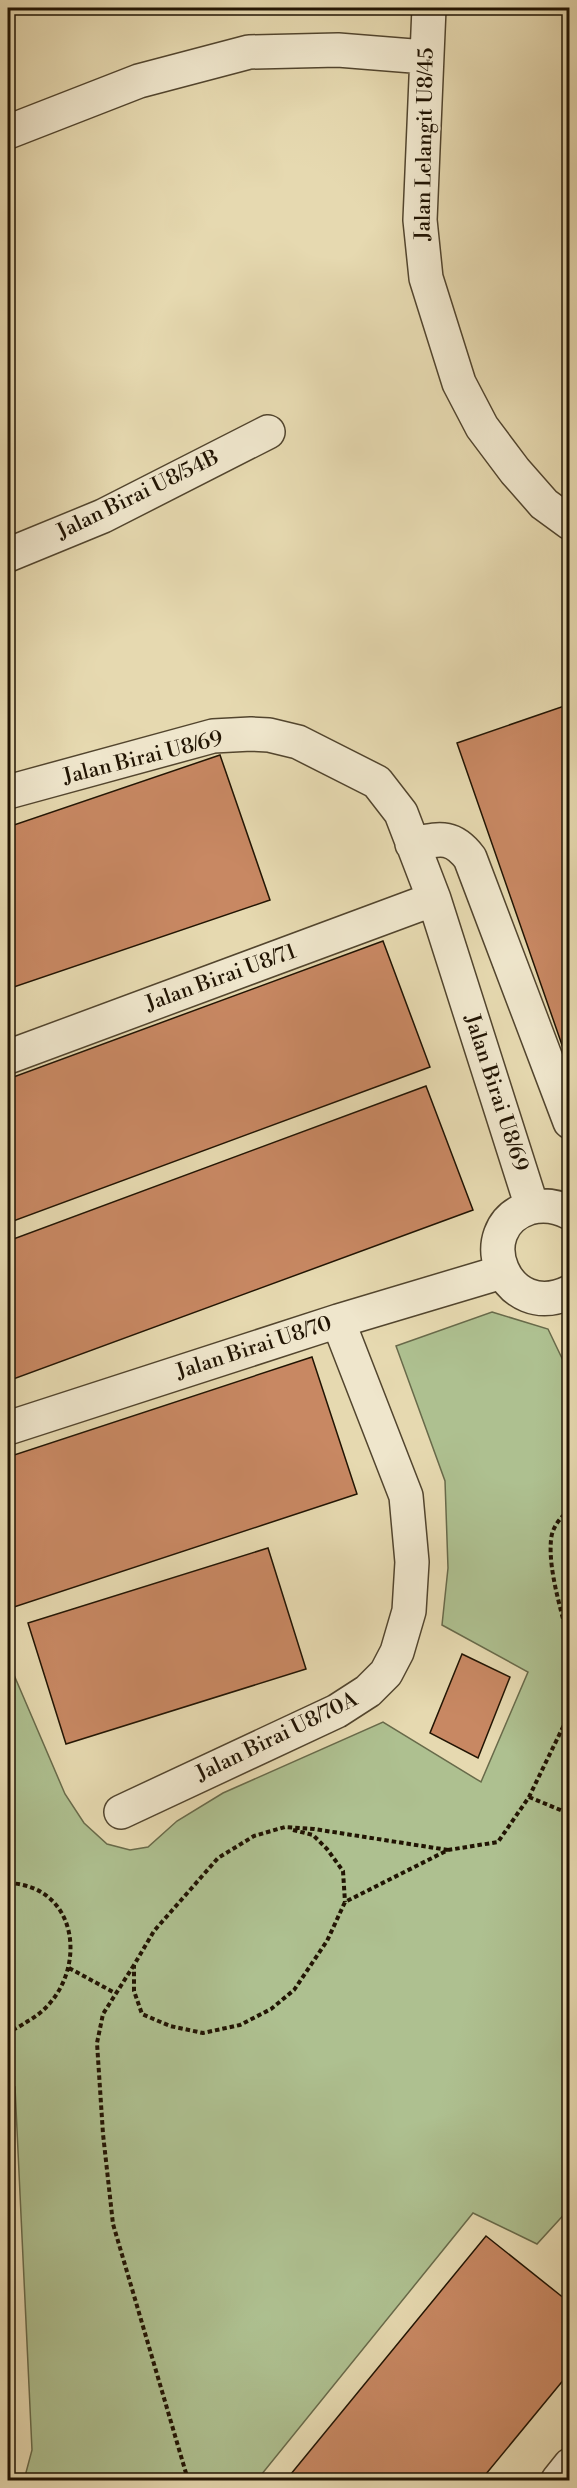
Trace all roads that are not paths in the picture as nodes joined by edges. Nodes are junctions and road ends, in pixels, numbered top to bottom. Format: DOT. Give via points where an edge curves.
graph roads {
  1 [pos="429,8"];
  2 [pos="425,57"];
  3 [pos="8,132"];
  4 [pos="268,432"];
  5 [pos="561,509"];
  6 [pos="8,555"];
  7 [pos="8,792"];
  8 [pos="412,844"];
  9 [pos="434,899"];
  10 [pos="8,1057"];
  11 [pos="570,1122"];
  12 [pos="532,1207"];
  13 [pos="569,1209"];
  14 [pos="502,1272"];
  15 [pos="566,1302"];
  16 [pos="338,1321"];
  17 [pos="8,1428"];
  18 [pos="120,1812"];
  19 [pos="570,2465"];
  20 [pos="558,2481"];
  1 -- 2 [label="street, Jalan Lelangit U8/45"];
  2 -- 3 [label="street" via="338,50 249,52 139,81"];
  2 -- 5 [label="street, Jalan Lelangit U8/45" via="420,220 426,278 459,383 482,427 515,471"];
  4 -- 6 [label="street, Jalan Birai U8/54B" via="104,516"];
  7 -- 8 [label="street, Jalan Birai U8/69" via="213,736 269,735 314,749 377,782 401,813"];
  8 -- 9 [label="street, Jalan Birai U8/69"];
  8 -- 11 [label="street" via="454,841 470,858"];
  9 -- 10 [label="street, Jalan Birai U8/71"];
  9 -- 12 [label="street, Jalan Birai U8/69"];
  12 -- 13 [label="street"];
  12 -- 14 [label="street" via="516,1215 504,1228 498,1254"];
  14 -- 15 [label="street" via="526,1296"];
  14 -- 16 [label="street, Jalan Birai U8/70"];
  16 -- 17 [label="street, Jalan Birai U8/70"];
  16 -- 18 [label="street, Jalan Birai U8/70A" via="406,1496 412,1562 409,1611 397,1652 386,1673 368,1691 337,1711"];
  19 -- 20 [label="street"];
}
